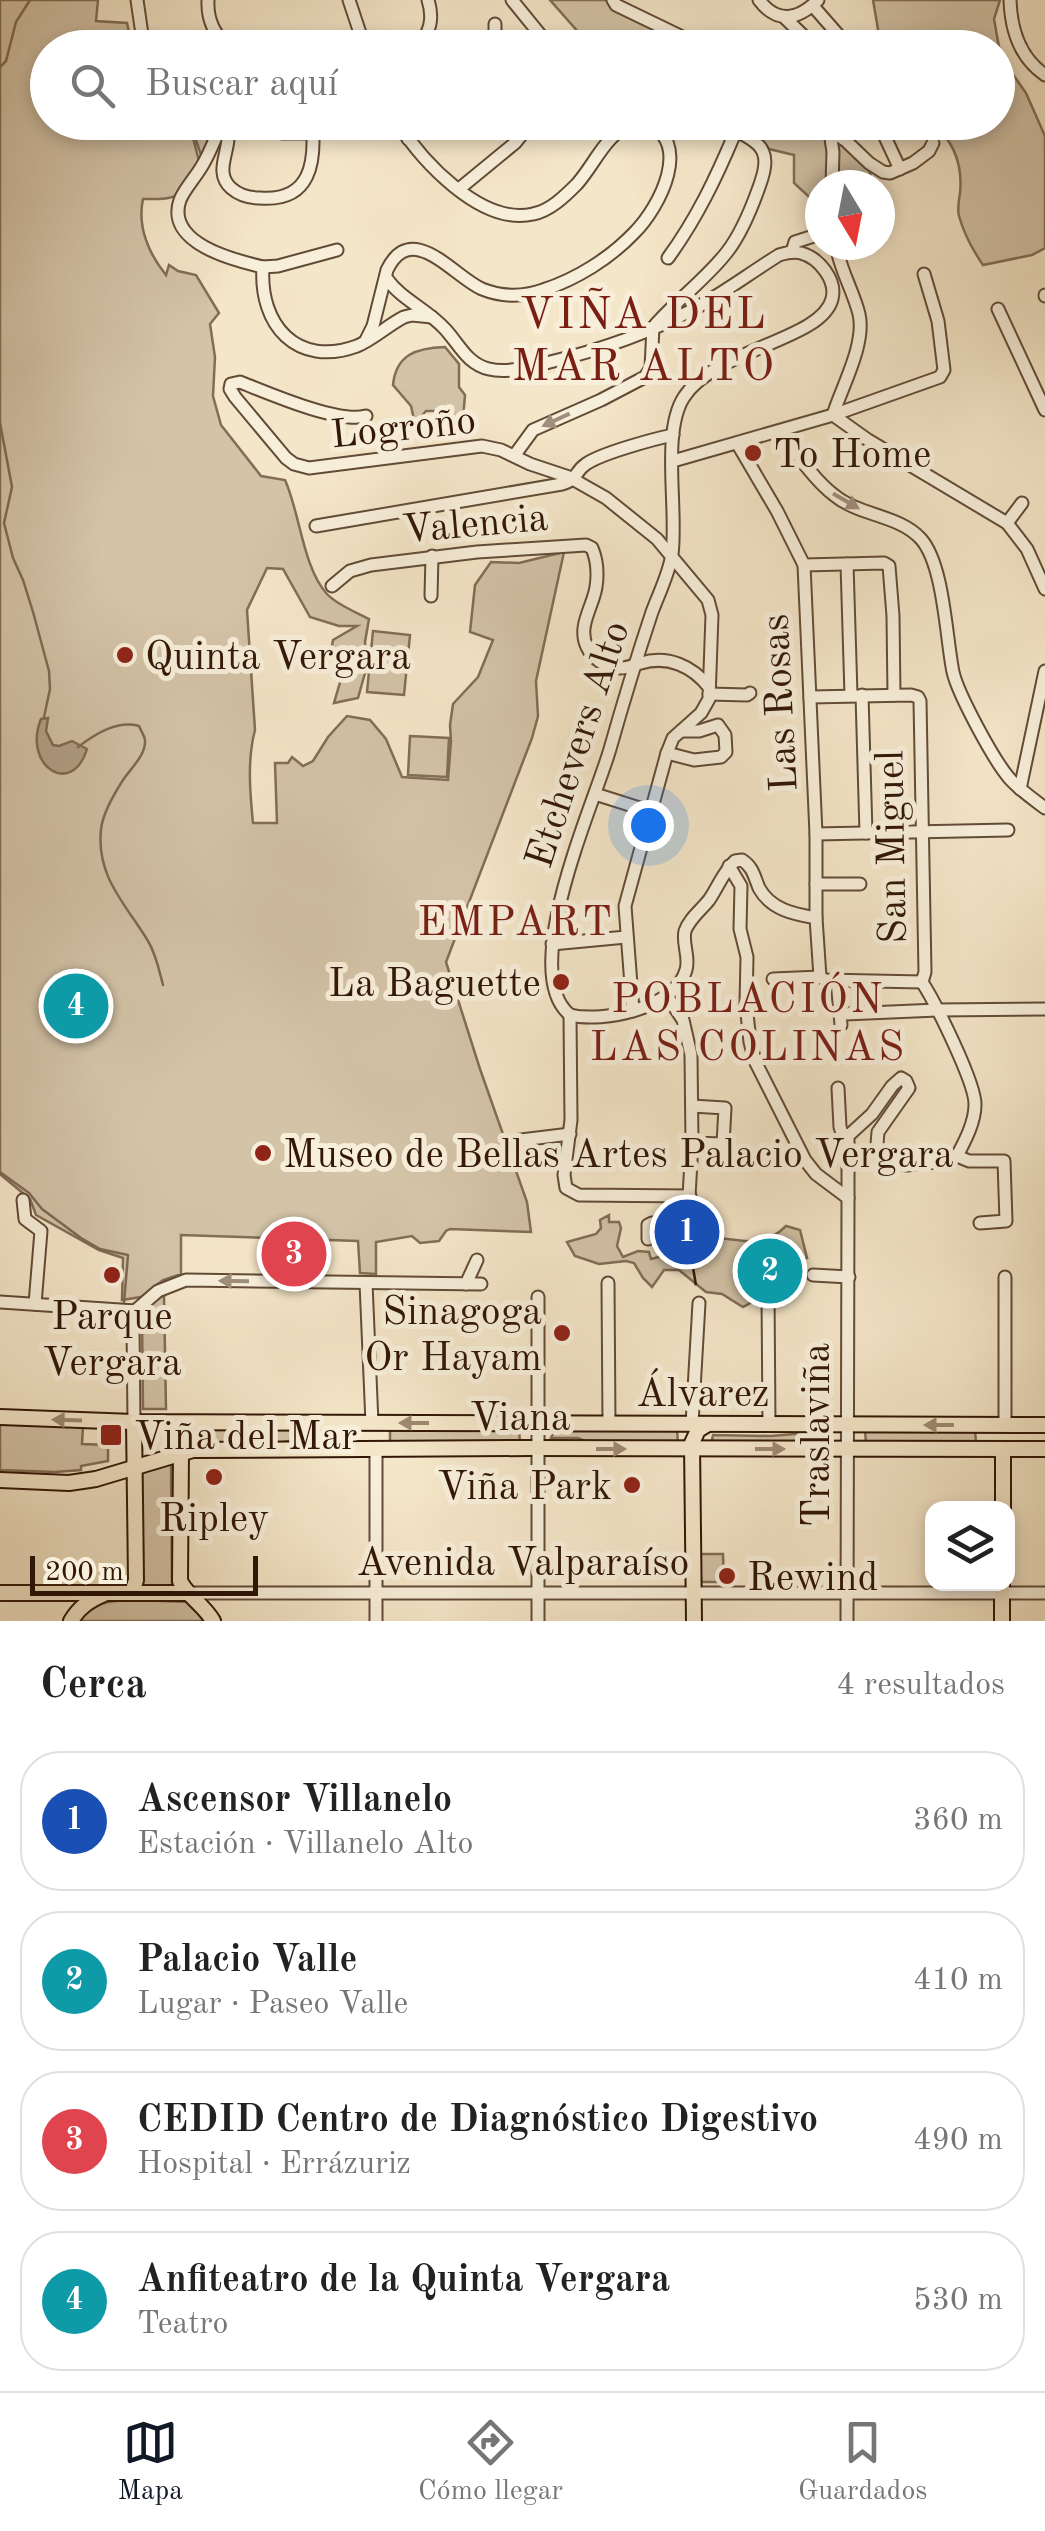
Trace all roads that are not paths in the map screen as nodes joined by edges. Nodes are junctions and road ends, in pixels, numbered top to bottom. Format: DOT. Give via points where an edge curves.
graph roads {
  1 [pos="137,0"];
  2 [pos="208,0"];
  3 [pos="349,0"];
  4 [pos="428,0"];
  5 [pos="512,0"];
  6 [pos="613,0"];
  7 [pos="759,0"];
  8 [pos="1010,0"];
  9 [pos="815,3"];
  10 [pos="785,18"];
  11 [pos="495,24"];
  12 [pos="141,30"];
  13 [pos="213,30"];
  14 [pos="359,30"];
  15 [pos="429,30"];
  16 [pos="495,30"];
  17 [pos="536,30"];
  18 [pos="668,30"];
  19 [pos="797,30"];
  20 [pos="836,30"];
  21 [pos="1015,30"];
  22 [pos="1015,32"];
  23 [pos="1045,75"];
  24 [pos="214,140"];
  25 [pos="229,140"];
  26 [pos="313,140"];
  27 [pos="409,140"];
  28 [pos="517,140"];
  29 [pos="609,140"];
  30 [pos="667,140"];
  31 [pos="731,140"];
  32 [pos="750,140"];
  33 [pos="829,140"];
  34 [pos="844,140"];
  35 [pos="886,140"];
  36 [pos="932,142"];
  37 [pos="900,169"];
  38 [pos="832,170"];
  39 [pos="459,189"];
  40 [pos="805,238"];
  41 [pos="338,250"];
  42 [pos="792,252"];
  43 [pos="668,258"];
  44 [pos="838,260"];
  45 [pos="263,267"];
  46 [pos="924,274"];
  47 [pos="387,278"];
  48 [pos="381,292"];
  49 [pos="399,292"];
  50 [pos="998,309"];
  51 [pos="414,310"];
  52 [pos="375,321"];
  53 [pos="390,326"];
  54 [pos="653,327"];
  55 [pos="630,339"];
  56 [pos="366,340"];
  57 [pos="650,350"];
  58 [pos="1045,410"];
  59 [pos="833,415"];
  60 [pos="366,416"];
  61 [pos="780,431"];
  62 [pos="673,436"];
  63 [pos="737,443"];
  64 [pos="514,456"];
  65 [pos="673,461"];
  66 [pos="574,480"];
  67 [pos="1022,503"];
  68 [pos="1008,523"];
  69 [pos="316,526"];
  70 [pos="432,556"];
  71 [pos="672,556"];
  72 [pos="847,564"];
  73 [pos="804,565"];
  74 [pos="332,586"];
  75 [pos="1045,589"];
  76 [pos="431,596"];
  77 [pos="635,665"];
  78 [pos="1045,671"];
  79 [pos="709,691"];
  80 [pos="750,693"];
  81 [pos="857,695"];
  82 [pos="894,695"];
  83 [pos="810,697"];
  84 [pos="681,731"];
  85 [pos="666,753"];
  86 [pos="1020,790"];
  87 [pos="595,794"];
  88 [pos="1045,808"];
  89 [pos="649,811"];
  90 [pos="1008,830"];
  91 [pos="924,832"];
  92 [pos="866,833"];
  93 [pos="816,834"];
  94 [pos="730,866"];
  95 [pos="816,884"];
  96 [pos="860,884"];
  97 [pos="816,918"];
  98 [pos="626,937"];
  99 [pos="552,944"];
  100 [pos="820,977"];
  101 [pos="773,979"];
  102 [pos="837,980"];
  103 [pos="922,982"];
  104 [pos="667,996"];
  105 [pos="1045,1009"];
  106 [pos="632,1010"];
  107 [pos="938,1010"];
  108 [pos="570,1015"];
  109 [pos="838,1088"];
  110 [pos="692,1106"];
  111 [pos="570,1134"];
  112 [pos="848,1136"];
  113 [pos="512,1142"];
  114 [pos="692,1143"];
  115 [pos="957,1156"];
  116 [pos="690,1196"];
  117 [pos="848,1198"];
  118 [pos="23,1200"];
  119 [pos="980,1223"];
  120 [pos="648,1239"];
  121 [pos="477,1260"];
  122 [pos="813,1275"];
  123 [pos="849,1277"];
  124 [pos="1005,1277"];
  125 [pos="366,1282"];
  126 [pos="608,1283"];
  127 [pos="466,1284"];
  128 [pos="481,1284"];
  129 [pos="768,1293"];
  130 [pos="538,1296"];
  131 [pos="0,1302"];
  132 [pos="35,1304"];
  133 [pos="699,1304"];
  134 [pos="136,1311"];
  135 [pos="0,1417"];
  136 [pos="134,1422"];
  137 [pos="372,1423"];
  138 [pos="538,1424"];
  139 [pos="609,1424"];
  140 [pos="692,1424"];
  141 [pos="709,1424"];
  142 [pos="769,1424"];
  143 [pos="848,1424"];
  144 [pos="1005,1425"];
  145 [pos="1038,1425"];
  146 [pos="368,1448"];
  147 [pos="538,1448"];
  148 [pos="692,1449"];
  149 [pos="848,1449"];
  150 [pos="1003,1449"];
  151 [pos="1045,1449"];
  152 [pos="181,1452"];
  153 [pos="134,1468"];
  154 [pos="0,1480"];
  155 [pos="1002,1501"];
  156 [pos="925,1590"];
  157 [pos="1015,1590"];
  158 [pos="1002,1591"];
  159 [pos="132,1592"];
  160 [pos="0,1593"];
  161 [pos="188,1593"];
  162 [pos="376,1593"];
  163 [pos="538,1593"];
  164 [pos="694,1593"];
  165 [pos="846,1593"];
  166 [pos="105,1594"];
  167 [pos="1045,1594"];
  168 [pos="72,1621"];
  169 [pos="213,1621"];
  170 [pos="376,1621"];
  171 [pos="538,1621"];
  172 [pos="694,1621"];
  173 [pos="847,1621"];
  174 [pos="1002,1621"];
  1 -- 12 [label="street"];
  2 -- 13 [label="street"];
  3 -- 14 [label="street"];
  4 -- 15 [label="street"];
  5 -- 17 [label="street"];
  6 -- 18 [label="street"];
  7 -- 10 [label="street"];
  8 -- 21 [label="street"];
  9 -- 10 [label="street"];
  9 -- 20 [label="street"];
  10 -- 19 [label="street"];
  11 -- 16 [label="street"];
  22 -- 23 [label="street" via="1028,60"];
  24 -- 45 [label="street" via="179,203 178,220 202,245"];
  25 -- 26 [label="street" via="224,180 242,196 256,198 281,197 306,180"];
  27 -- 39 [label="street"];
  28 -- 39 [label="street"];
  29 -- 39 [label="street" via="565,196 536,214 493,211"];
  30 -- 47 [label="street" via="667,176 636,231 590,268 550,288 505,296 413,249 391,262"];
  31 -- 43 [label="street" via="691,226"];
  32 -- 54 [label="street" via="765,162 744,226 710,272"];
  33 -- 38 [label="street"];
  34 -- 37 [label="street" via="883,172"];
  35 -- 37 [label="street"];
  36 -- 37 [label="street" via="930,151"];
  40 -- 42 [label="street"];
  41 -- 45 [label="street"];
  42 -- 54 [label="street"];
  42 -- 62 [label="street" via="826,271 830,304 810,325 711,370 684,397"];
  44 -- 59 [label="street" via="860,322"];
  45 -- 56 [label="street" via="268,313 296,344 333,351"];
  46 -- 59 [label="street" via="938,321 942,374"];
  47 -- 48 [label="street"];
  47 -- 49 [label="street"];
  48 -- 49 [label="street"];
  48 -- 52 [label="street"];
  49 -- 51 [label="street"];
  50 -- 58 [label="street"];
  51 -- 53 [label="street"];
  51 -- 55 [label="street" via="444,326 470,360 497,371"];
  52 -- 53 [label="street"];
  52 -- 56 [label="street"];
  53 -- 56 [label="street"];
  54 -- 55 [label="street"];
  54 -- 57 [label="street"];
  55 -- 57 [label="street"];
  57 -- 64 [label="street, one-way" via="645,376 533,430"];
  59 -- 61 [label="street"];
  59 -- 68 [label="street"];
  60 -- 64 [label="street, Logroño" via="319,410 231,384 250,416 301,467 482,446"];
  61 -- 63 [label="street"];
  61 -- 86 [label="street, one-way" via="834,495 922,540 934,562 962,696"];
  62 -- 65 [label="street, Etchevers Alto"];
  62 -- 66 [label="street" via="587,464"];
  63 -- 65 [label="street"];
  63 -- 73 [label="street, Las Rosas"];
  64 -- 66 [label="street, Logroño"];
  65 -- 71 [label="street, Etchevers Alto"];
  66 -- 69 [label="street"];
  66 -- 71 [label="street, Logroño" via="606,498"];
  67 -- 68 [label="street"];
  68 -- 75 [label="street"];
  70 -- 74 [label="street, Valencia" via="350,571"];
  70 -- 76 [label="street"];
  70 -- 77 [label="street, Valencia" via="592,548 597,571 584,624 587,648 605,665"];
  71 -- 77 [label="street, Etchevers Alto"];
  71 -- 79 [label="street, Logroño" via="708,600"];
  72 -- 73 [label="street"];
  72 -- 81 [label="street"];
  72 -- 82 [label="street, San Miguel" via="888,566"];
  73 -- 83 [label="street, Las Rosas"];
  77 -- 79 [label="street" via="680,664"];
  77 -- 87 [label="street, Etchevers Alto"];
  78 -- 86 [label="street"];
  79 -- 80 [label="street"];
  79 -- 84 [label="street" via="701,713"];
  81 -- 82 [label="street"];
  81 -- 83 [label="street"];
  81 -- 92 [label="street"];
  82 -- 91 [label="street, San Miguel" via="920,701"];
  83 -- 93 [label="street, Las Rosas"];
  84 -- 85 [label="street"];
  84 -- 85 [label="street" via="718,725 726,752 702,760"];
  85 -- 89 [label="street"];
  86 -- 88 [label="street"];
  87 -- 89 [label="street"];
  87 -- 99 [label="street, Etchevers Alto" via="558,904"];
  89 -- 98 [label="street" via="624,906"];
  90 -- 91 [label="street"];
  91 -- 92 [label="street"];
  91 -- 103 [label="street, San Miguel"];
  92 -- 93 [label="street"];
  93 -- 95 [label="street, Las Rosas"];
  94 -- 97 [label="street" via="746,862 769,900 788,913"];
  94 -- 104 [label="street" via="689,924 685,974"];
  94 -- 117 [label="street" via="741,886 755,1060 804,1160"];
  95 -- 96 [label="street"];
  95 -- 97 [label="street, Las Rosas"];
  97 -- 100 [label="street, Las Rosas"];
  98 -- 99 [label="street"];
  98 -- 106 [label="street"];
  99 -- 108 [label="street, Etchevers Alto" via="557,1000"];
  100 -- 101 [label="street"];
  100 -- 102 [label="street"];
  102 -- 103 [label="street"];
  102 -- 107 [label="street" via="843,1020"];
  103 -- 107 [label="street, San Miguel"];
  104 -- 106 [label="street"];
  104 -- 110 [label="street" via="688,1036"];
  105 -- 107 [label="street"];
  106 -- 108 [label="street"];
  107 -- 115 [label="street, San Miguel" via="975,1096"];
  108 -- 111 [label="street, Etchevers Alto"];
  109 -- 112 [label="street" via="840,1127"];
  110 -- 114 [label="street"];
  110 -- 114 [label="street" via="725,1108 723,1144"];
  111 -- 113 [label="street"];
  111 -- 116 [label="street, Etchevers Alto" via="564,1175 566,1188 578,1195"];
  112 -- 115 [label="street" via="901,1078 909,1088 878,1132 882,1155 899,1164"];
  112 -- 117 [label="street, Traslaviña"];
  114 -- 116 [label="street"];
  115 -- 119 [label="street" via="1005,1162 1006,1221"];
  116 -- 120 [label="street" via="688,1227 652,1223"];
  117 -- 123 [label="street, Traslaviña"];
  118 -- 132 [label="street" via="25,1219 41,1231"];
  121 -- 127 [label="street"];
  122 -- 123 [label="street"];
  123 -- 143 [label="street, Traslaviña"];
  124 -- 144 [label="street"];
  125 -- 127 [label="street"];
  125 -- 134 [label="street, one-way" via="186,1280 158,1291"];
  125 -- 137 [label="street"];
  126 -- 139 [label="street"];
  127 -- 128 [label="street"];
  129 -- 142 [label="street"];
  130 -- 138 [label="street"];
  131 -- 132 [label="street"];
  132 -- 134 [label="street"];
  133 -- 140 [label="street"];
  134 -- 136 [label="street"];
  136 -- 135 [label="main road, Álvarez, one-way"];
  136 -- 137 [label="main road, Álvarez"];
  136 -- 153 [label="main road"];
  138 -- 137 [label="main road, Álvarez, one-way"];
  137 -- 146 [label="main road"];
  138 -- 139 [label="main road, Álvarez"];
  138 -- 147 [label="street"];
  139 -- 140 [label="main road, Álvarez"];
  140 -- 141 [label="main road, Álvarez"];
  141 -- 142 [label="main road, Álvarez"];
  141 -- 148 [label="main road" via="695,1434"];
  142 -- 143 [label="main road, Álvarez"];
  144 -- 143 [label="main road, Álvarez, one-way"];
  143 -- 149 [label="street, Traslaviña"];
  144 -- 145 [label="main road, Álvarez"];
  145 -- 150 [label="main road"];
  146 -- 147 [label="main road, Viana"];
  146 -- 152 [label="main road, Viana"];
  146 -- 162 [label="street"];
  147 -- 148 [label="main road, Viana, one-way"];
  147 -- 163 [label="street"];
  148 -- 149 [label="main road, Viana, one-way"];
  148 -- 164 [label="main road"];
  149 -- 150 [label="main road, Viana"];
  149 -- 165 [label="street, Traslaviña"];
  150 -- 151 [label="main road, Viana"];
  150 -- 155 [label="main road"];
  152 -- 153 [label="main road, Viana"];
  152 -- 161 [label="main road" via="179,1577"];
  153 -- 154 [label="main road, Viana" via="70,1484"];
  153 -- 159 [label="main road"];
  156 -- 165 [label="street, Avenida Valparaíso"];
  157 -- 167 [label="street, Avenida Valparaíso"];
  158 -- 174 [label="main road"];
  159 -- 161 [label="main road, Avenida Valparaíso"];
  159 -- 166 [label="main road, Avenida Valparaíso"];
  160 -- 166 [label="main road, Avenida Valparaíso"];
  161 -- 162 [label="street, Avenida Valparaíso"];
  161 -- 169 [label="main road"];
  162 -- 163 [label="street, Avenida Valparaíso"];
  162 -- 170 [label="street"];
  163 -- 164 [label="street, Avenida Valparaíso"];
  163 -- 171 [label="street"];
  164 -- 165 [label="street, Avenida Valparaíso"];
  164 -- 172 [label="main road"];
  165 -- 173 [label="street, Traslaviña"];
  166 -- 168 [label="main road"];
}
